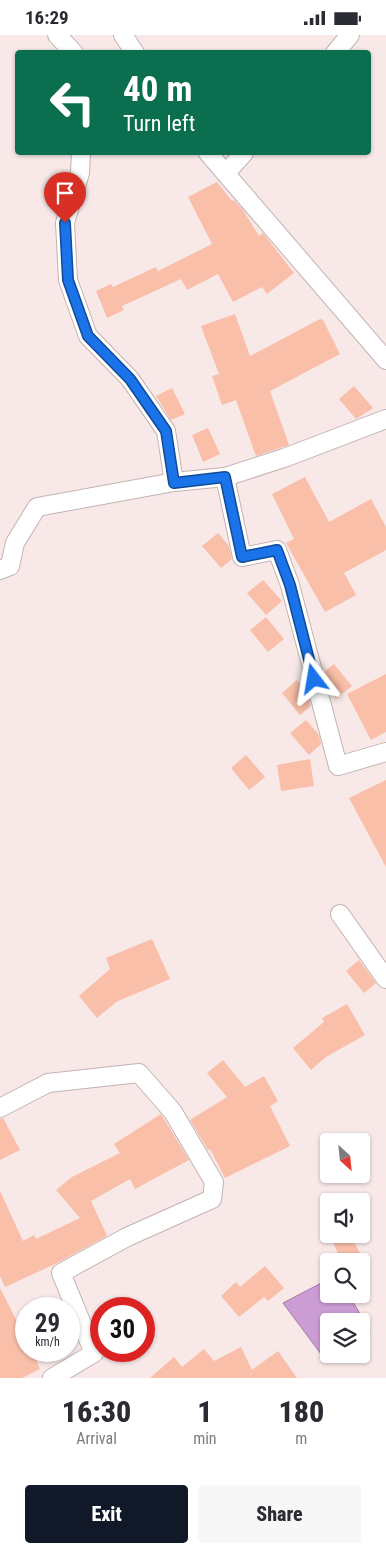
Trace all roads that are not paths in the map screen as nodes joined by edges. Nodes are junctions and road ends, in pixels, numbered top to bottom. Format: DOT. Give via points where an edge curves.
graph roads {
  1 [pos="57,35"];
  2 [pos="123,35"];
  3 [pos="350,35"];
  4 [pos="71,50"];
  5 [pos="132,50"];
  6 [pos="338,50"];
  7 [pos="81,155"];
  8 [pos="210,155"];
  9 [pos="242,155"];
  10 [pos="226,173"];
  11 [pos="386,359"];
  12 [pos="386,419"];
  13 [pos="225,477"];
  14 [pos="174,483"];
  15 [pos="0,570"];
  16 [pos="386,752"];
  17 [pos="340,914"];
  18 [pos="386,979"];
  19 [pos="0,1108"];
  20 [pos="52,1378"];
  1 -- 4 [label="street"];
  2 -- 5 [label="street"];
  3 -- 6 [label="street"];
  7 -- 14 [label="street" via="80,173 65,223 68,280 88,336 130,379 166,431"];
  8 -- 10 [label="street"];
  9 -- 10 [label="street"];
  10 -- 11 [label="street"];
  12 -- 13 [label="street"];
  13 -- 14 [label="street"];
  13 -- 16 [label="street" via="242,557 277,550 290,585 338,766"];
  14 -- 15 [label="street" via="37,507 15,543 10,566"];
  17 -- 18 [label="street"];
  19 -- 20 [label="street" via="48,1083 139,1073 173,1112 214,1182 212,1199 127,1237 61,1273 94,1353"];
}
